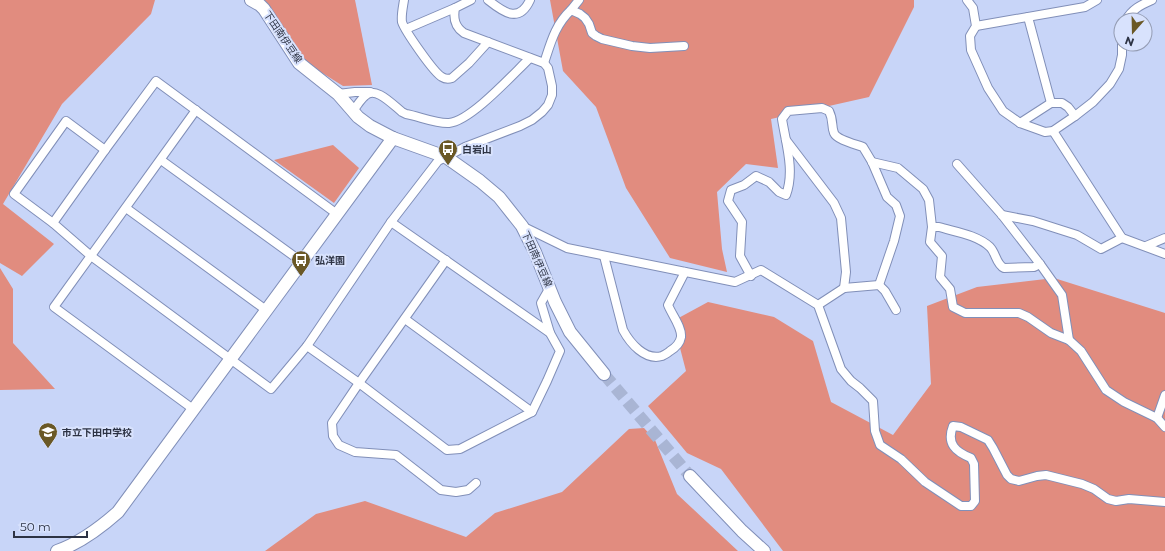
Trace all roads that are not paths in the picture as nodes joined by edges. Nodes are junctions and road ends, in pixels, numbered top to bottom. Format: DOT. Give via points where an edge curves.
graph roads {
  1 [pos="251,0"];
  2 [pos="404,0"];
  3 [pos="471,0"];
  4 [pos="488,0"];
  5 [pos="530,0"];
  6 [pos="580,0"];
  7 [pos="967,0"];
  8 [pos="1097,0"];
  9 [pos="1152,0"];
  10 [pos="455,8"];
  11 [pos="571,10"];
  12 [pos="1131,12"];
  13 [pos="1028,17"];
  14 [pos="976,26"];
  15 [pos="406,30"];
  16 [pos="488,42"];
  17 [pos="684,46"];
  18 [pos="1122,52"];
  19 [pos="530,58"];
  20 [pos="544,63"];
  21 [pos="370,92"];
  22 [pos="338,94"];
  23 [pos="1050,103"];
  24 [pos="196,110"];
  25 [pos="353,111"];
  26 [pos="1075,116"];
  27 [pos="1020,123"];
  28 [pos="1053,131"];
  29 [pos="784,137"];
  30 [pos="393,138"];
  31 [pos="105,150"];
  32 [pos="446,157"];
  33 [pos="161,160"];
  34 [pos="872,162"];
  35 [pos="957,164"];
  36 [pos="126,208"];
  37 [pos="337,214"];
  38 [pos="1002,215"];
  39 [pos="391,222"];
  40 [pos="53,224"];
  41 [pos="522,226"];
  42 [pos="932,227"];
  43 [pos="1122,238"];
  44 [pos="1165,238"];
  45 [pos="1146,246"];
  46 [pos="1165,254"];
  47 [pos="91,256"];
  48 [pos="604,256"];
  49 [pos="446,260"];
  50 [pos="302,262"];
  51 [pos="1040,264"];
  52 [pos="685,272"];
  53 [pos="751,276"];
  54 [pos="878,285"];
  55 [pos="550,288"];
  56 [pos="844,288"];
  57 [pos="818,305"];
  58 [pos="266,310"];
  59 [pos="896,310"];
  60 [pos="405,319"];
  61 [pos="550,333"];
  62 [pos="1069,340"];
  63 [pos="307,346"];
  64 [pos="230,359"];
  65 [pos="604,374"];
  66 [pos="359,383"];
  67 [pos="1165,395"];
  68 [pos="193,409"];
  69 [pos="532,412"];
  70 [pos="1157,418"];
  71 [pos="1165,427"];
  72 [pos="690,476"];
  73 [pos="476,483"];
  74 [pos="1165,502"];
  75 [pos="57,551"];
  76 [pos="764,551"];
  1 -- 22 [label="main road, 下田南伊豆線" via="264,9 298,63"];
  2 -- 15 [label="street" via="402,22"];
  3 -- 10 [label="street"];
  4 -- 5 [label="street" via="511,14 522,11"];
  6 -- 11 [label="street"];
  7 -- 14 [label="street" via="974,8"];
  8 -- 13 [label="street" via="1085,7"];
  9 -- 12 [label="street"];
  10 -- 15 [label="street"];
  10 -- 16 [label="street" via="454,21 460,30"];
  11 -- 17 [label="street" via="585,18 592,33 602,39 650,48"];
  11 -- 20 [label="street" via="556,28"];
  13 -- 14 [label="street"];
  13 -- 23 [label="street"];
  14 -- 27 [label="street" via="970,36 971,50 988,88 1002,111"];
  15 -- 16 [label="street" via="437,73 448,79 459,73"];
  16 -- 19 [label="street"];
  18 -- 26 [label="street" via="1119,70 1110,84 1094,102"];
  19 -- 20 [label="street"];
  19 -- 21 [label="street" via="476,108 456,122 440,122 406,114 382,96"];
  20 -- 32 [label="street" via="550,76 552,96 542,112 520,126"];
  21 -- 22 [label="street"];
  21 -- 25 [label="street"];
  22 -- 25 [label="main road, 下田南伊豆線"];
  23 -- 26 [label="street" via="1062,103"];
  23 -- 27 [label="street"];
  24 -- 31 [label="street" via="156,81"];
  24 -- 33 [label="street"];
  24 -- 37 [label="street"];
  25 -- 30 [label="main road, 下田南伊豆線" via="370,126"];
  26 -- 28 [label="street"];
  27 -- 28 [label="street" via="1045,132"];
  28 -- 43 [label="street"];
  29 -- 34 [label="street" via="782,119 788,111 822,108 829,111 833,118 837,138 863,146"];
  29 -- 53 [label="street" via="790,166 786,194 779,192 770,182 756,176 731,190 728,201 742,222 740,256"];
  29 -- 56 [label="street" via="834,203 841,218 846,272"];
  30 -- 32 [label="main road, 下田南伊豆線"];
  30 -- 37 [label="main road"];
  31 -- 40 [label="street"];
  31 -- 40 [label="street" via="66,121 14,194"];
  32 -- 39 [label="street" via="438,161"];
  32 -- 41 [label="main road, 下田南伊豆線" via="499,197"];
  33 -- 36 [label="street"];
  33 -- 50 [label="street"];
  34 -- 42 [label="street" via="898,168 923,189 929,200"];
  34 -- 54 [label="street" via="887,197 896,205 900,216"];
  35 -- 38 [label="street"];
  36 -- 47 [label="street"];
  36 -- 58 [label="street"];
  37 -- 50 [label="main road"];
  38 -- 43 [label="street" via="1033,221 1077,236 1101,249"];
  38 -- 51 [label="street"];
  39 -- 49 [label="street"];
  39 -- 63 [label="street"];
  40 -- 47 [label="street"];
  41 -- 48 [label="street" via="567,248"];
  41 -- 55 [label="main road, 下田南伊豆線"];
  42 -- 51 [label="street" via="939,227 985,243 1004,268 1034,267"];
  42 -- 62 [label="street" via="930,242 942,256 940,277 950,289 953,307 965,313 1018,313 1051,333"];
  43 -- 45 [label="street"];
  44 -- 45 [label="street"];
  45 -- 46 [label="street"];
  47 -- 64 [label="street"];
  47 -- 68 [label="street" via="54,307"];
  48 -- 52 [label="street"];
  48 -- 52 [label="street" via="623,330 629,341 650,355 661,356 676,348 681,338 680,330 668,306"];
  49 -- 60 [label="street"];
  49 -- 61 [label="street"];
  50 -- 58 [label="main road"];
  51 -- 62 [label="street" via="1062,295"];
  52 -- 53 [label="street" via="735,282"];
  53 -- 57 [label="street" via="761,270"];
  54 -- 56 [label="street"];
  54 -- 59 [label="street" via="885,291"];
  55 -- 61 [label="street" via="541,303"];
  55 -- 65 [label="main road, 下田南伊豆線" via="570,332"];
  56 -- 57 [label="street"];
  57 -- 74 [label="street" via="841,370 873,401 875,431 880,445 901,459 925,482 961,506 970,506 975,501 974,464 971,458 955,450 950,433 953,426 961,427 988,440 1011,479 1019,481 1046,475 1082,484 1116,501 1129,499"];
  58 -- 64 [label="main road"];
  60 -- 66 [label="street"];
  60 -- 69 [label="street"];
  61 -- 69 [label="street" via="560,351"];
  62 -- 70 [label="street" via="1081,351 1106,390"];
  63 -- 64 [label="street" via="271,389"];
  63 -- 66 [label="street"];
  64 -- 68 [label="main road"];
  66 -- 69 [label="street" via="447,450 460,449"];
  66 -- 73 [label="street" via="332,423 333,436 339,445 356,452 396,455 441,490 468,490"];
  67 -- 70 [label="street"];
  68 -- 75 [label="main road" via="118,512 103,526"];
  70 -- 71 [label="street"];
  72 -- 76 [label="main road"];
}
